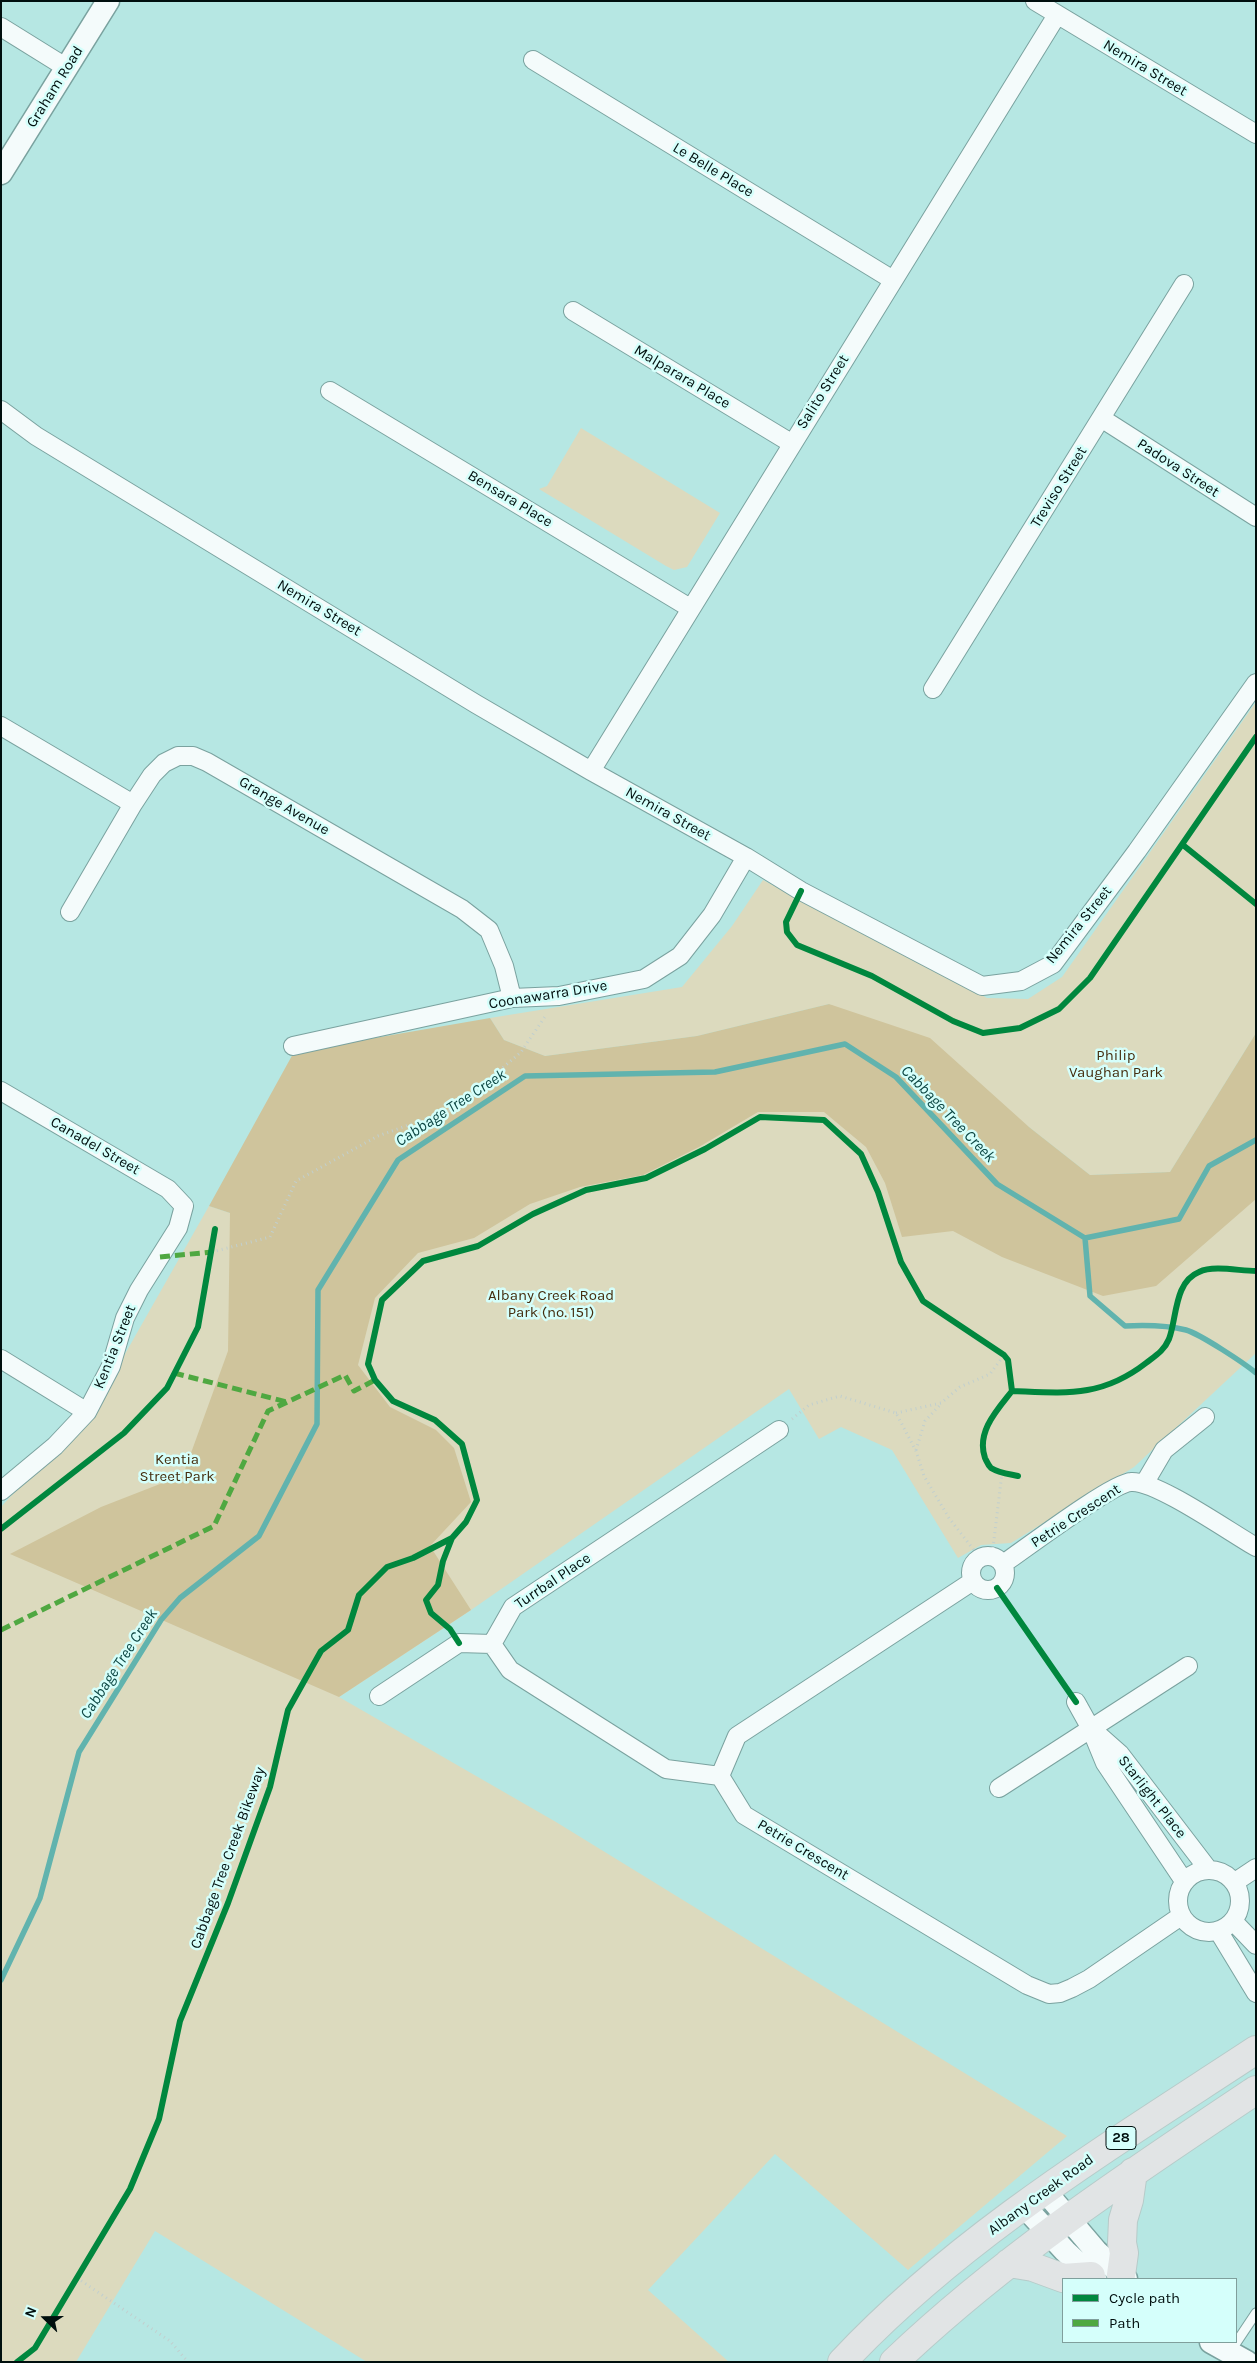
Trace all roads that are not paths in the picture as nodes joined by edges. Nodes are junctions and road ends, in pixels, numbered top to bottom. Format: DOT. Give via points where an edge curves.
graph roads {
  1 [pos="108,1"];
  2 [pos="1035,1"];
  3 [pos="1058,15"];
  4 [pos="1,27"];
  5 [pos="532,60"];
  6 [pos="67,68"];
  7 [pos="1256,134"];
  8 [pos="1,173"];
  9 [pos="893,280"];
  10 [pos="1184,284"];
  11 [pos="573,310"];
  12 [pos="330,391"];
  13 [pos="1,410"];
  14 [pos="1101,418"];
  15 [pos="792,443"];
  16 [pos="1256,517"];
  17 [pos="690,608"];
  18 [pos="1256,683"];
  19 [pos="933,689"];
  20 [pos="1,726"];
  21 [pos="591,771"];
  22 [pos="133,804"];
  23 [pos="746,857"];
  24 [pos="70,912"];
  25 [pos="512,998"];
  26 [pos="293,1046"];
  27 [pos="1,1091"];
  28 [pos="184,1206"];
  29 [pos="1,1360"];
  30 [pos="87,1412"];
  31 [pos="1205,1417"];
  32 [pos="778,1430"];
  33 [pos="1144,1484"];
  34 [pos="1,1491"];
  35 [pos="1256,1547"];
  36 [pos="992,1559"];
  37 [pos="973,1581"];
  38 [pos="492,1644"];
  39 [pos="1188,1666"];
  40 [pos="379,1696"];
  41 [pos="1076,1702"];
  42 [pos="1091,1728"];
  43 [pos="720,1776"];
  44 [pos="999,1788"];
  45 [pos="1256,1868"];
  46 [pos="1208,1869"];
  47 [pos="1184,1881"];
  48 [pos="1235,1882"];
  49 [pos="1181,1916"];
  50 [pos="1233,1921"];
  51 [pos="1219,1932"];
  52 [pos="1256,1945"];
  53 [pos="1256,1993"];
  54 [pos="1256,2050"];
  55 [pos="1256,2090"];
  56 [pos="1134,2172"];
  57 [pos="1033,2198"];
  58 [pos="1058,2225"];
  59 [pos="1009,2263"];
  60 [pos="1124,2277"];
  61 [pos="1093,2278"];
  62 [pos="1256,2312"];
  63 [pos="1237,2341"];
  64 [pos="842,2362"];
  65 [pos="894,2362"];
  1 -- 6 [label="street, Graham Road"];
  2 -- 3 [label="street, Nemira Street"];
  3 -- 7 [label="street, Nemira Street"];
  3 -- 9 [label="street, Salito Street"];
  4 -- 6 [label="street"];
  5 -- 9 [label="street, Le Belle Place"];
  6 -- 8 [label="street, Graham Road"];
  9 -- 15 [label="street, Salito Street"];
  10 -- 14 [label="street, Treviso Street"];
  11 -- 15 [label="street, Malparara Place"];
  12 -- 17 [label="street, Bensara Place"];
  13 -- 21 [label="street, Nemira Street" via="36,436"];
  14 -- 16 [label="street, Padova Street"];
  14 -- 19 [label="street, Treviso Street"];
  15 -- 17 [label="street, Salito Street"];
  17 -- 21 [label="street, Salito Street"];
  18 -- 23 [label="street, Nemira Street" via="1053,964 1021,981 982,986 801,892"];
  20 -- 22 [label="street"];
  21 -- 23 [label="street, Nemira Street"];
  22 -- 24 [label="street, Grange Avenue"];
  22 -- 25 [label="street, Grange Avenue" via="164,763 178,756 193,756 206,762 462,909 489,930 504,966"];
  23 -- 25 [label="street, Coonawarra Drive" via="712,914 680,956 644,979 559,996"];
  25 -- 26 [label="street, Coonawarra Drive"];
  27 -- 28 [label="street, Canadel Street" via="168,1189"];
  28 -- 30 [label="street, Kentia Street" via="178,1228 125,1318 111,1366"];
  29 -- 30 [label="street"];
  30 -- 34 [label="street, Kentia Street" via="55,1446"];
  31 -- 33 [label="street" via="1164,1450"];
  32 -- 38 [label="street, Turrbal Place" via="513,1607"];
  33 -- 35 [label="street, Petrie Crescent"];
  33 -- 36 [label="street, Petrie Crescent" via="1130,1482 1109,1490"];
  36 -- 37 [label="street" via="974,1564 971,1572"];
  36 -- 37 [label="street" via="1005,1577 997,1588 980,1588"];
  37 -- 43 [label="street" via="737,1736"];
  38 -- 40 [label="street" via="459,1644"];
  38 -- 43 [label="street" via="510,1670 666,1769"];
  39 -- 42 [label="street"];
  41 -- 42 [label="street, Starlight Place"];
  42 -- 44 [label="street"];
  42 -- 46 [label="street, Starlight Place" via="1120,1754"];
  42 -- 47 [label="street, Starlight Place" via="1105,1763"];
  43 -- 49 [label="street, Petrie Crescent" via="744,1815 1027,1985 1049,1994 1060,1994 1089,1979"];
  45 -- 48 [label="street"];
  46 -- 47 [label="street"];
  46 -- 48 [label="street" via="1219,1870"];
  47 -- 49 [label="street" via="1178,1894 1177,1906"];
  48 -- 50 [label="street" via="1241,1903"];
  49 -- 51 [label="street" via="1196,1930"];
  50 -- 51 [label="street"];
  50 -- 52 [label="street"];
  51 -- 53 [label="street"];
  54 -- 57 [label="main road, Albany Creek Road / 28"];
  55 -- 56 [label="main road, 28"];
  56 -- 58 [label="main road, 28"];
  56 -- 60 [label="main road" via="1123,2220"];
  57 -- 58 [label="street"];
  57 -- 64 [label="main road, Albany Creek Road / 28" via="916,2292"];
  58 -- 59 [label="main road, 28"];
  58 -- 60 [label="street" via="1096,2251"];
  58 -- 61 [label="street"];
  59 -- 61 [label="main road" via="1033,2267 1063,2278"];
  59 -- 65 [label="main road, 28"];
  62 -- 63 [label="lane"];
}
